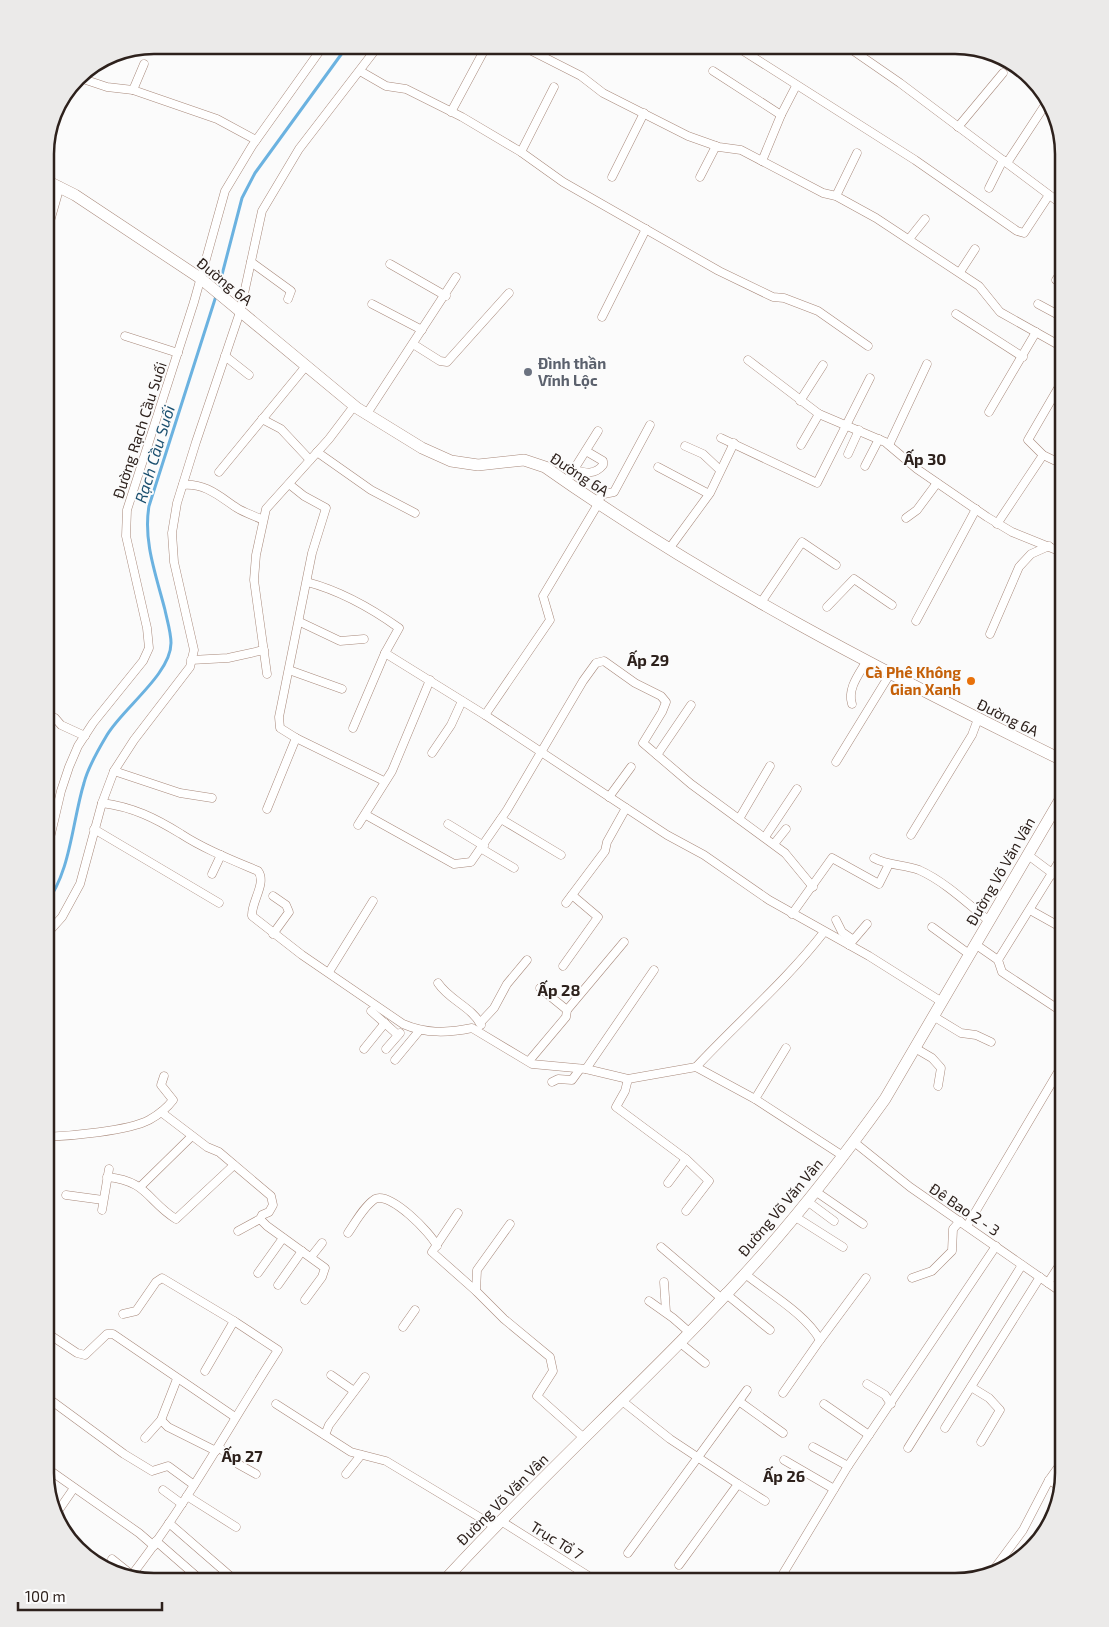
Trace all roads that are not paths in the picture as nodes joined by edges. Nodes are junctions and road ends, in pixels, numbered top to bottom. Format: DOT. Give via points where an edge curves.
graph roads {
  1 [pos="318,54"];
  2 [pos="372,54"];
  3 [pos="482,54"];
  4 [pos="538,54"];
  5 [pos="748,54"];
  6 [pos="858,54"];
  7 [pos="144,64"];
  8 [pos="360,70"];
  9 [pos="713,71"];
  10 [pos="1003,73"];
  11 [pos="87,80"];
  12 [pos="796,86"];
  13 [pos="554,87"];
  14 [pos="133,90"];
  15 [pos="1043,106"];
  16 [pos="451,112"];
  17 [pos="644,113"];
  18 [pos="781,115"];
  19 [pos="958,127"];
  20 [pos="256,140"];
  21 [pos="716,146"];
  22 [pos="521,152"];
  23 [pos="857,153"];
  24 [pos="762,162"];
  25 [pos="1005,162"];
  26 [pos="612,177"];
  27 [pos="700,177"];
  28 [pos="54,184"];
  29 [pos="60,186"];
  30 [pos="989,188"];
  31 [pos="1049,195"];
  32 [pos="836,196"];
  33 [pos="1055,199"];
  34 [pos="54,207"];
  35 [pos="925,219"];
  36 [pos="646,229"];
  37 [pos="909,239"];
  38 [pos="975,249"];
  39 [pos="251,262"];
  40 [pos="390,264"];
  41 [pos="960,272"];
  42 [pos="456,277"];
  43 [pos="202,279"];
  44 [pos="508,293"];
  45 [pos="446,296"];
  46 [pos="288,299"];
  47 [pos="372,304"];
  48 [pos="1038,304"];
  49 [pos="238,310"];
  50 [pos="1055,313"];
  51 [pos="956,314"];
  52 [pos="602,317"];
  53 [pos="422,330"];
  54 [pos="1036,332"];
  55 [pos="125,336"];
  56 [pos="1055,343"];
  57 [pos="413,344"];
  58 [pos="868,346"];
  59 [pos="178,353"];
  60 [pos="225,356"];
  61 [pos="1023,357"];
  62 [pos="748,360"];
  63 [pos="927,364"];
  64 [pos="306,366"];
  65 [pos="823,366"];
  66 [pos="250,375"];
  67 [pos="870,378"];
  68 [pos="1055,394"];
  69 [pos="800,401"];
  70 [pos="354,406"];
  71 [pos="989,412"];
  72 [pos="819,414"];
  73 [pos="366,415"];
  74 [pos="262,420"];
  75 [pos="650,425"];
  76 [pos="847,425"];
  77 [pos="859,430"];
  78 [pos="598,431"];
  79 [pos="721,438"];
  80 [pos="878,438"];
  81 [pos="734,443"];
  82 [pos="801,445"];
  83 [pos="889,445"];
  84 [pos="685,446"];
  85 [pos="586,451"];
  86 [pos="318,452"];
  87 [pos="848,454"];
  88 [pos="1043,455"];
  89 [pos="310,460"];
  90 [pos="1055,461"];
  91 [pos="865,466"];
  92 [pos="658,467"];
  93 [pos="574,470"];
  94 [pos="720,470"];
  95 [pos="219,472"];
  96 [pos="566,482"];
  97 [pos="937,483"];
  98 [pos="183,484"];
  99 [pos="289,484"];
  100 [pos="709,494"];
  101 [pos="597,503"];
  102 [pos="976,509"];
  103 [pos="415,513"];
  104 [pos="906,518"];
  105 [pos="263,520"];
  106 [pos="998,524"];
  107 [pos="1049,546"];
  108 [pos="669,549"];
  109 [pos="1055,549"];
  110 [pos="836,565"];
  111 [pos="307,582"];
  112 [pos="760,604"];
  113 [pos="892,605"];
  114 [pos="827,607"];
  115 [pos="916,621"];
  116 [pos="300,622"];
  117 [pos="990,634"];
  118 [pos="364,639"];
  119 [pos="264,650"];
  120 [pos="385,653"];
  121 [pos="192,660"];
  122 [pos="866,662"];
  123 [pos="289,670"];
  124 [pos="267,674"];
  125 [pos="890,674"];
  126 [pos="430,680"];
  127 [pos="342,689"];
  128 [pos="462,701"];
  129 [pos="852,704"];
  130 [pos="691,705"];
  131 [pos="485,715"];
  132 [pos="54,718"];
  133 [pos="978,718"];
  134 [pos="353,728"];
  135 [pos="85,736"];
  136 [pos="296,738"];
  137 [pos="432,752"];
  138 [pos="542,752"];
  139 [pos="657,755"];
  140 [pos="1055,756"];
  141 [pos="836,762"];
  142 [pos="770,766"];
  143 [pos="631,767"];
  144 [pos="114,771"];
  145 [pos="384,781"];
  146 [pos="797,789"];
  147 [pos="609,797"];
  148 [pos="212,798"];
  149 [pos="102,803"];
  150 [pos="626,808"];
  151 [pos="1055,808"];
  152 [pos="267,809"];
  153 [pos="366,815"];
  154 [pos="501,819"];
  155 [pos="739,819"];
  156 [pos="54,823"];
  157 [pos="448,824"];
  158 [pos="358,825"];
  159 [pos="94,829"];
  160 [pos="786,830"];
  161 [pos="911,835"];
  162 [pos="765,837"];
  163 [pos="774,844"];
  164 [pos="483,847"];
  165 [pos="1028,854"];
  166 [pos="221,855"];
  167 [pos="561,855"];
  168 [pos="874,858"];
  169 [pos="889,864"];
  170 [pos="514,868"];
  171 [pos="1055,868"];
  172 [pos="1052,873"];
  173 [pos="212,874"];
  174 [pos="1055,875"];
  175 [pos="813,886"];
  176 [pos="572,895"];
  177 [pos="273,896"];
  178 [pos="372,901"];
  179 [pos="219,902"];
  180 [pos="566,903"];
  181 [pos="1030,910"];
  182 [pos="792,914"];
  183 [pos="836,920"];
  184 [pos="989,921"];
  185 [pos="867,924"];
  186 [pos="1055,924"];
  187 [pos="54,926"];
  188 [pos="932,927"];
  189 [pos="824,932"];
  190 [pos="273,934"];
  191 [pos="624,942"];
  192 [pos="850,942"];
  193 [pos="972,949"];
  194 [pos="527,960"];
  195 [pos="998,960"];
  196 [pos="563,966"];
  197 [pos="654,970"];
  198 [pos="329,972"];
  199 [pos="438,983"];
  200 [pos="540,988"];
  201 [pos="942,1002"];
  202 [pos="1055,1007"];
  203 [pos="567,1010"];
  204 [pos="371,1011"];
  205 [pos="933,1016"];
  206 [pos="480,1022"];
  207 [pos="385,1023"];
  208 [pos="407,1026"];
  209 [pos="419,1031"];
  210 [pos="484,1033"];
  211 [pos="398,1035"];
  212 [pos="991,1042"];
  213 [pos="786,1048"];
  214 [pos="914,1048"];
  215 [pos="364,1049"];
  216 [pos="386,1050"];
  217 [pos="395,1060"];
  218 [pos="529,1061"];
  219 [pos="696,1067"];
  220 [pos="583,1069"];
  221 [pos="164,1076"];
  222 [pos="1055,1077"];
  223 [pos="628,1078"];
  224 [pos="552,1082"];
  225 [pos="938,1086"];
  226 [pos="755,1099"];
  227 [pos="161,1112"];
  228 [pos="54,1136"];
  229 [pos="192,1136"];
  230 [pos="854,1142"];
  231 [pos="843,1156"];
  232 [pos="686,1159"];
  233 [pos="234,1165"];
  234 [pos="668,1183"];
  235 [pos="141,1186"];
  236 [pos="815,1192"];
  237 [pos="66,1195"];
  238 [pos="103,1200"];
  239 [pos="807,1201"];
  240 [pos="102,1210"];
  241 [pos="686,1211"];
  242 [pos="458,1213"];
  243 [pos="794,1216"];
  244 [pos="260,1219"];
  245 [pos="834,1222"];
  246 [pos="510,1224"];
  247 [pos="863,1224"];
  248 [pos="964,1224"];
  249 [pos="238,1231"];
  250 [pos="348,1233"];
  251 [pos="283,1238"];
  252 [pos="322,1243"];
  253 [pos="437,1246"];
  254 [pos="996,1246"];
  255 [pos="661,1247"];
  256 [pos="843,1247"];
  257 [pos="302,1251"];
  258 [pos="311,1258"];
  259 [pos="1022,1264"];
  260 [pos="1055,1272"];
  261 [pos="258,1273"];
  262 [pos="744,1273"];
  263 [pos="1040,1277"];
  264 [pos="866,1278"];
  265 [pos="912,1278"];
  266 [pos="664,1282"];
  267 [pos="1048,1282"];
  268 [pos="278,1285"];
  269 [pos="1055,1287"];
  270 [pos="476,1291"];
  271 [pos="723,1296"];
  272 [pos="305,1300"];
  273 [pos="648,1301"];
  274 [pos="415,1310"];
  275 [pos="666,1312"];
  276 [pos="123,1314"];
  277 [pos="234,1321"];
  278 [pos="403,1327"];
  279 [pos="770,1330"];
  280 [pos="688,1332"];
  281 [pos="54,1337"];
  282 [pos="820,1340"];
  283 [pos="679,1342"];
  284 [pos="705,1363"];
  285 [pos="205,1370"];
  286 [pos="331,1375"];
  287 [pos="365,1377"];
  288 [pos="177,1379"];
  289 [pos="867,1384"];
  290 [pos="971,1387"];
  291 [pos="747,1390"];
  292 [pos="354,1391"];
  293 [pos="783,1393"];
  294 [pos="621,1400"];
  295 [pos="740,1402"];
  296 [pos="54,1403"];
  297 [pos="276,1404"];
  298 [pos="824,1404"];
  299 [pos="891,1404"];
  300 [pos="236,1417"];
  301 [pos="161,1420"];
  302 [pos="946,1428"];
  303 [pos="783,1433"];
  304 [pos="325,1435"];
  305 [pos="870,1435"];
  306 [pos="145,1438"];
  307 [pos="584,1438"];
  308 [pos="981,1442"];
  309 [pos="813,1447"];
  310 [pos="908,1448"];
  311 [pos="218,1449"];
  312 [pos="361,1455"];
  313 [pos="698,1458"];
  314 [pos="784,1460"];
  315 [pos="848,1466"];
  316 [pos="1055,1471"];
  317 [pos="54,1474"];
  318 [pos="256,1474"];
  319 [pos="346,1474"];
  320 [pos="1049,1480"];
  321 [pos="1054,1483"];
  322 [pos="738,1484"];
  323 [pos="194,1485"];
  324 [pos="74,1488"];
  325 [pos="834,1489"];
  326 [pos="163,1490"];
  327 [pos="187,1496"];
  328 [pos="765,1501"];
  329 [pos="182,1504"];
  330 [pos="60,1508"];
  331 [pos="169,1523"];
  332 [pos="497,1524"];
  333 [pos="236,1527"];
  334 [pos="155,1543"];
  335 [pos="628,1553"];
  336 [pos="112,1559"];
  337 [pos="1000,1562"];
  338 [pos="679,1565"];
  339 [pos="124,1569"];
  340 [pos="137,1571"];
  341 [pos="192,1573"];
  342 [pos="227,1573"];
  343 [pos="455,1573"];
  344 [pos="582,1573"];
  345 [pos="783,1573"];
  1 -- 20 [label="street, Đường Rạch Cầu Suối"];
  2 -- 8 [label="street"];
  3 -- 16 [label="street"];
  4 -- 17 [label="street"];
  5 -- 12 [label="street"];
  6 -- 19 [label="street"];
  7 -- 14 [label="street"];
  8 -- 16 [label="street" via="386,86 406,89"];
  8 -- 39 [label="street" via="299,149 266,203"];
  9 -- 18 [label="street"];
  10 -- 19 [label="street"];
  11 -- 14 [label="street" via="107,87"];
  12 -- 18 [label="street"];
  12 -- 31 [label="street" via="915,160 1017,231 1024,233"];
  13 -- 22 [label="street"];
  14 -- 20 [label="street" via="217,119"];
  15 -- 25 [label="street"];
  16 -- 22 [label="street"];
  17 -- 21 [label="street" via="688,136"];
  17 -- 26 [label="street"];
  18 -- 24 [label="street"];
  19 -- 25 [label="street"];
  20 -- 43 [label="street, Đường Rạch Cầu Suối" via="225,190"];
  21 -- 24 [label="street" via="740,150"];
  21 -- 27 [label="street"];
  22 -- 36 [label="street" via="563,182"];
  23 -- 32 [label="street"];
  24 -- 32 [label="street" via="822,193"];
  25 -- 30 [label="street"];
  25 -- 31 [label="street"];
  28 -- 29 [label="street, Đường 6A"];
  29 -- 34 [label="street"];
  29 -- 43 [label="street, Đường 6A"];
  31 -- 33 [label="street"];
  32 -- 37 [label="street"];
  35 -- 37 [label="street"];
  36 -- 52 [label="street"];
  36 -- 58 [label="street" via="719,271 773,297 818,311"];
  37 -- 41 [label="street"];
  38 -- 41 [label="street"];
  39 -- 46 [label="street" via="286,286 291,291"];
  39 -- 49 [label="street"];
  40 -- 45 [label="street"];
  41 -- 54 [label="street" via="979,286 1000,312"];
  42 -- 45 [label="street"];
  43 -- 49 [label="street, Đường 6A"];
  43 -- 59 [label="street, Đường Rạch Cầu Suối"];
  44 -- 57 [label="street" via="447,362"];
  45 -- 53 [label="street"];
  47 -- 53 [label="street"];
  48 -- 50 [label="street"];
  49 -- 60 [label="street"];
  49 -- 64 [label="street, Đường 6A"];
  51 -- 61 [label="street"];
  53 -- 57 [label="street"];
  54 -- 56 [label="street"];
  54 -- 61 [label="street"];
  55 -- 59 [label="street"];
  57 -- 73 [label="street"];
  59 -- 135 [label="street, Đường Rạch Cầu Suối" via="127,510 126,536 149,648 143,661"];
  60 -- 66 [label="street"];
  60 -- 98 [label="street"];
  61 -- 71 [label="street"];
  62 -- 69 [label="street"];
  63 -- 83 [label="street"];
  64 -- 70 [label="street, Đường 6A"];
  64 -- 74 [label="street"];
  65 -- 69 [label="street"];
  67 -- 76 [label="street"];
  68 -- 88 [label="street" via="1028,440"];
  69 -- 72 [label="street"];
  70 -- 73 [label="street, Đường 6A"];
  70 -- 86 [label="street"];
  72 -- 76 [label="street"];
  72 -- 82 [label="street"];
  73 -- 96 [label="street, Đường 6A" via="451,461 478,465 524,460 545,467"];
  74 -- 89 [label="street" via="281,429"];
  74 -- 95 [label="street"];
  75 -- 101 [label="street" via="614,492 604,494"];
  76 -- 77 [label="street"];
  76 -- 81 [label="street" via="817,484"];
  77 -- 80 [label="street"];
  77 -- 87 [label="street"];
  78 -- 85 [label="street"];
  79 -- 81 [label="street"];
  80 -- 83 [label="street"];
  80 -- 91 [label="street"];
  81 -- 94 [label="street"];
  83 -- 97 [label="street"];
  84 -- 94 [label="street" via="703,454"];
  85 -- 93 [label="street"];
  85 -- 93 [label="street" via="603,464 598,471 588,474"];
  86 -- 89 [label="street"];
  86 -- 103 [label="street" via="371,490"];
  88 -- 90 [label="street"];
  88 -- 106 [label="street"];
  89 -- 99 [label="street"];
  92 -- 100 [label="street"];
  93 -- 96 [label="street"];
  94 -- 100 [label="street"];
  96 -- 101 [label="street, Đường 6A"];
  97 -- 102 [label="street"];
  97 -- 104 [label="street" via="917,510"];
  98 -- 105 [label="street" via="214,492"];
  98 -- 121 [label="street" via="172,533 174,562 194,650"];
  99 -- 105 [label="street" via="266,509"];
  99 -- 111 [label="street" via="326,508"];
  100 -- 108 [label="street"];
  101 -- 108 [label="street, Đường 6A"];
  101 -- 131 [label="street" via="543,596 550,620"];
  102 -- 106 [label="street"];
  102 -- 115 [label="street"];
  105 -- 119 [label="street" via="254,580"];
  106 -- 107 [label="street"];
  107 -- 109 [label="street"];
  107 -- 117 [label="street" via="1031,554 1019,567"];
  108 -- 112 [label="street, Đường 6A"];
  110 -- 112 [label="street" via="802,542"];
  111 -- 116 [label="street"];
  111 -- 120 [label="street" via="327,587 353,600 399,628"];
  112 -- 122 [label="street, Đường 6A"];
  113 -- 114 [label="street" via="854,579"];
  116 -- 118 [label="street" via="340,641"];
  116 -- 123 [label="street"];
  119 -- 121 [label="street" via="228,658"];
  119 -- 124 [label="street"];
  120 -- 126 [label="street"];
  120 -- 134 [label="street"];
  121 -- 144 [label="street"];
  122 -- 125 [label="street, Đường 6A"];
  122 -- 129 [label="street" via="853,686"];
  123 -- 127 [label="street"];
  123 -- 136 [label="street" via="279,717 280,728"];
  125 -- 133 [label="street, Đường 6A"];
  125 -- 141 [label="street"];
  126 -- 128 [label="street"];
  126 -- 145 [label="street" via="392,771"];
  128 -- 131 [label="street"];
  128 -- 137 [label="street" via="451,725"];
  130 -- 139 [label="street"];
  131 -- 138 [label="street"];
  132 -- 135 [label="street" via="61,725"];
  133 -- 140 [label="street, Đường 6A"];
  133 -- 161 [label="street" via="972,735"];
  135 -- 156 [label="street, Đường Rạch Cầu Suối" via="68,766"];
  136 -- 145 [label="street"];
  136 -- 152 [label="street"];
  138 -- 139 [label="street" via="583,681 596,663 604,661 666,702 643,743"];
  138 -- 147 [label="street"];
  138 -- 154 [label="street"];
  139 -- 155 [label="street"];
  142 -- 155 [label="street"];
  143 -- 147 [label="street"];
  144 -- 148 [label="street" via="180,793"];
  144 -- 149 [label="street"];
  145 -- 153 [label="street"];
  146 -- 162 [label="street"];
  147 -- 150 [label="street"];
  149 -- 159 [label="street"];
  149 -- 166 [label="street" via="115,804 157,819"];
  150 -- 176 [label="street" via="604,851"];
  150 -- 182 [label="street" via="704,854"];
  151 -- 165 [label="street, Đường Võ Văn Vân"];
  153 -- 158 [label="street"];
  153 -- 164 [label="street" via="454,864 471,862"];
  154 -- 164 [label="street"];
  154 -- 167 [label="street"];
  155 -- 162 [label="street"];
  157 -- 164 [label="street"];
  159 -- 179 [label="street"];
  159 -- 187 [label="street" via="80,884"];
  160 -- 163 [label="street"];
  162 -- 163 [label="street"];
  163 -- 175 [label="street"];
  164 -- 170 [label="street"];
  165 -- 172 [label="street"];
  165 -- 184 [label="street, Đường Võ Văn Vân"];
  166 -- 173 [label="street"];
  166 -- 190 [label="street" via="260,874 252,916"];
  168 -- 169 [label="street"];
  169 -- 175 [label="street" via="878,884 832,858"];
  169 -- 184 [label="street" via="919,870"];
  171 -- 172 [label="street"];
  172 -- 174 [label="street"];
  172 -- 181 [label="street"];
  175 -- 182 [label="street"];
  176 -- 180 [label="street"];
  176 -- 196 [label="street" via="598,917"];
  177 -- 190 [label="street" via="286,904 289,912"];
  178 -- 198 [label="street"];
  181 -- 186 [label="street"];
  181 -- 195 [label="street"];
  182 -- 189 [label="street"];
  183 -- 192 [label="street"];
  184 -- 193 [label="street, Đường Võ Văn Vân"];
  185 -- 192 [label="street"];
  188 -- 193 [label="street"];
  189 -- 192 [label="street"];
  189 -- 219 [label="street" via="780,984 745,1015"];
  190 -- 198 [label="street"];
  191 -- 203 [label="street"];
  192 -- 201 [label="street"];
  193 -- 195 [label="street"];
  193 -- 201 [label="street, Đường Võ Văn Vân"];
  194 -- 206 [label="street" via="507,984 494,1008"];
  195 -- 202 [label="street" via="1002,972"];
  197 -- 220 [label="street"];
  198 -- 208 [label="street"];
  199 -- 206 [label="street"];
  200 -- 203 [label="street"];
  201 -- 205 [label="street, Đường Võ Văn Vân"];
  203 -- 218 [label="street" via="566,1016"];
  204 -- 207 [label="street"];
  205 -- 212 [label="street" via="962,1033"];
  205 -- 214 [label="street, Đường Võ Văn Vân"];
  206 -- 210 [label="street"];
  207 -- 211 [label="street"];
  207 -- 215 [label="street"];
  208 -- 209 [label="street"];
  208 -- 211 [label="street"];
  209 -- 210 [label="street" via="472,1028"];
  209 -- 217 [label="street"];
  210 -- 218 [label="street"];
  211 -- 216 [label="street"];
  213 -- 226 [label="street"];
  214 -- 225 [label="street" via="932,1058 941,1068"];
  214 -- 230 [label="street, Đường Võ Văn Vân"];
  218 -- 220 [label="street"];
  219 -- 223 [label="street"];
  219 -- 226 [label="street"];
  220 -- 223 [label="street"];
  220 -- 224 [label="street" via="572,1080"];
  221 -- 227 [label="street" via="161,1086 173,1099"];
  222 -- 248 [label="street"];
  223 -- 232 [label="street" via="626,1091 616,1107"];
  226 -- 231 [label="street"];
  227 -- 228 [label="street" via="131,1127"];
  227 -- 229 [label="street"];
  229 -- 233 [label="street"];
  229 -- 235 [label="street"];
  230 -- 231 [label="street, Đường Võ Văn Vân"];
  230 -- 248 [label="street, Đê Bao 2 - 3" via="910,1187"];
  231 -- 236 [label="street, Đường Võ Văn Vân"];
  232 -- 234 [label="street"];
  232 -- 241 [label="street" via="709,1181"];
  233 -- 235 [label="street" via="179,1218 174,1218"];
  233 -- 244 [label="street" via="271,1196 273,1205"];
  235 -- 238 [label="street" via="108,1173"];
  236 -- 239 [label="street, Đường Võ Văn Vân"];
  236 -- 247 [label="street"];
  237 -- 238 [label="street"];
  238 -- 240 [label="street"];
  239 -- 243 [label="street, Đường Võ Văn Vân"];
  239 -- 245 [label="street"];
  242 -- 253 [label="street"];
  243 -- 256 [label="street"];
  243 -- 262 [label="street, Đường Võ Văn Vân"];
  244 -- 249 [label="street"];
  244 -- 251 [label="street"];
  246 -- 270 [label="street" via="477,1270"];
  248 -- 254 [label="street, Đê Bao 2 - 3"];
  248 -- 265 [label="street" via="954,1229 952,1251 932,1271"];
  250 -- 253 [label="street" via="376,1198 385,1198 393,1201"];
  251 -- 257 [label="street"];
  251 -- 261 [label="street"];
  252 -- 258 [label="street"];
  253 -- 270 [label="street" via="432,1252"];
  254 -- 259 [label="street, Đê Bao 2 - 3"];
  254 -- 299 [label="street"];
  255 -- 271 [label="street"];
  257 -- 258 [label="street"];
  257 -- 268 [label="street"];
  258 -- 272 [label="street" via="325,1268"];
  259 -- 263 [label="street, Đê Bao 2 - 3"];
  259 -- 310 [label="street"];
  260 -- 267 [label="street"];
  262 -- 271 [label="street, Đường Võ Văn Vân"];
  262 -- 282 [label="street" via="816,1331"];
  263 -- 267 [label="street, Đê Bao 2 - 3"];
  263 -- 290 [label="street"];
  264 -- 282 [label="street"];
  266 -- 275 [label="street"];
  267 -- 269 [label="street, Đê Bao 2 - 3"];
  270 -- 307 [label="street" via="550,1357 553,1372 537,1396"];
  271 -- 279 [label="street"];
  271 -- 280 [label="street, Đường Võ Văn Vân"];
  273 -- 275 [label="street"];
  274 -- 278 [label="street"];
  275 -- 280 [label="street"];
  276 -- 277 [label="street" via="136,1310 162,1278"];
  277 -- 285 [label="street"];
  277 -- 300 [label="street" via="278,1350"];
  280 -- 283 [label="street, Đường Võ Văn Vân"];
  281 -- 288 [label="street" via="85,1355 107,1334 113,1334"];
  282 -- 293 [label="street"];
  283 -- 284 [label="street"];
  283 -- 294 [label="street, Đường Võ Văn Vân"];
  286 -- 292 [label="street"];
  287 -- 292 [label="street"];
  288 -- 300 [label="street"];
  288 -- 301 [label="street"];
  289 -- 299 [label="street" via="885,1395"];
  290 -- 302 [label="street"];
  290 -- 308 [label="street" via="989,1398 1000,1410"];
  291 -- 295 [label="street"];
  292 -- 304 [label="street"];
  294 -- 307 [label="street, Đường Võ Văn Vân"];
  294 -- 313 [label="street"];
  295 -- 303 [label="street"];
  295 -- 313 [label="street"];
  296 -- 323 [label="street" via="124,1454 152,1470 168,1466"];
  297 -- 304 [label="street, Trục Tổ 7"];
  298 -- 305 [label="street"];
  299 -- 305 [label="street"];
  300 -- 311 [label="street"];
  301 -- 306 [label="street"];
  301 -- 311 [label="street" via="168,1427"];
  304 -- 312 [label="street, Trục Tổ 7"];
  305 -- 315 [label="street"];
  307 -- 332 [label="street, Đường Võ Văn Vân"];
  309 -- 315 [label="street"];
  311 -- 318 [label="street"];
  311 -- 323 [label="street"];
  312 -- 319 [label="street"];
  312 -- 332 [label="street, Trục Tổ 7" via="386,1461"];
  313 -- 322 [label="street"];
  313 -- 335 [label="street"];
  314 -- 325 [label="street"];
  315 -- 325 [label="street"];
  316 -- 320 [label="street"];
  317 -- 324 [label="street"];
  320 -- 321 [label="street"];
  320 -- 337 [label="street" via="1023,1530"];
  322 -- 328 [label="street"];
  322 -- 338 [label="street"];
  323 -- 327 [label="street"];
  324 -- 330 [label="street"];
  324 -- 334 [label="street"];
  325 -- 345 [label="street"];
  326 -- 329 [label="street"];
  327 -- 329 [label="street"];
  327 -- 333 [label="street"];
  329 -- 331 [label="street"];
  331 -- 334 [label="street"];
  331 -- 342 [label="street"];
  332 -- 343 [label="street, Đường Võ Văn Vân"];
  332 -- 344 [label="street, Trục Tổ 7"];
  334 -- 340 [label="street"];
  334 -- 341 [label="street"];
  336 -- 339 [label="street"];
}
